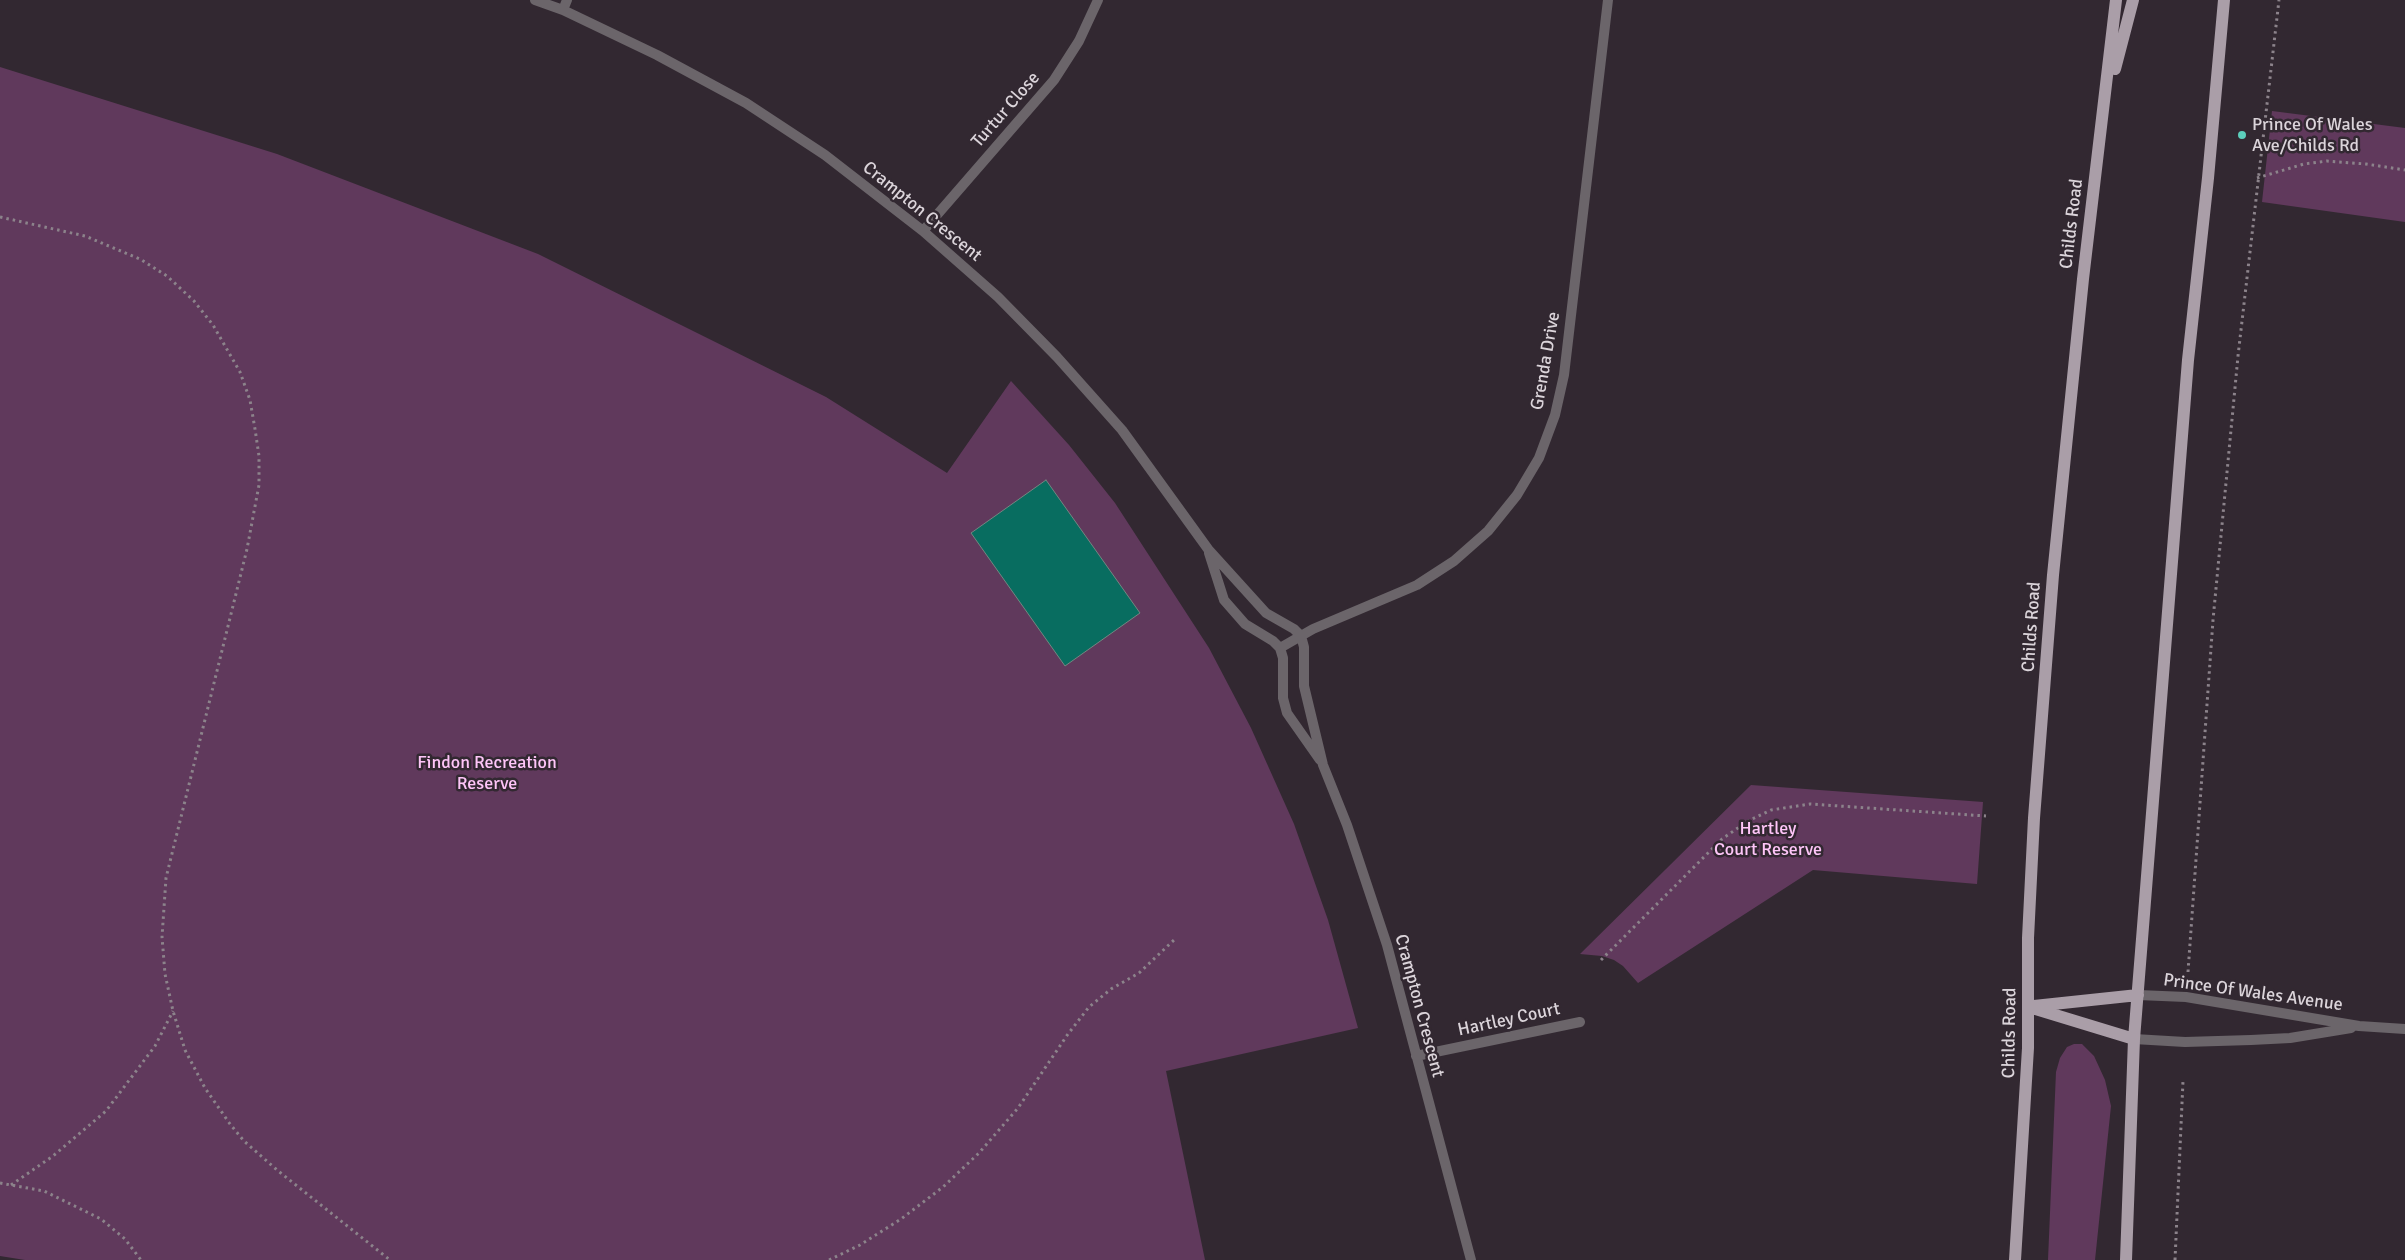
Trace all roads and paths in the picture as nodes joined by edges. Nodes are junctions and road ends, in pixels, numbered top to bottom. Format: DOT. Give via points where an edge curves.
graph roads {
  1 [pos="534,0"];
  2 [pos="1098,0"];
  3 [pos="1608,0"];
  4 [pos="2116,0"];
  5 [pos="2133,0"];
  6 [pos="2224,0"];
  7 [pos="2279,0"];
  8 [pos="565,5"];
  9 [pos="2104,110"];
  10 [pos="2405,170"];
  11 [pos="2257,178"];
  12 [pos="0,217"];
  13 [pos="923,231"];
  14 [pos="1208,550"];
  15 [pos="1301,636"];
  16 [pos="1280,648"];
  17 [pos="1323,764"];
  18 [pos="1986,816"];
  19 [pos="1174,940"];
  20 [pos="1601,960"];
  21 [pos="2138,995"];
  22 [pos="2186,997"];
  23 [pos="2029,1007"];
  24 [pos="173,1011"];
  25 [pos="1580,1022"];
  26 [pos="2359,1026"];
  27 [pos="2405,1030"];
  28 [pos="2134,1039"];
  29 [pos="1416,1056"];
  30 [pos="2183,1081"];
  31 [pos="0,1183"];
  32 [pos="11,1185"];
  33 [pos="141,1260"];
  34 [pos="390,1260"];
  35 [pos="829,1260"];
  36 [pos="1471,1260"];
  37 [pos="2015,1260"];
  38 [pos="2126,1260"];
  39 [pos="2175,1260"];
  1 -- 8 [label="street, Crampton Crescent"];
  2 -- 13 [label="street, Turtur Close" via="1079,41 1054,80"];
  3 -- 15 [label="street, Grenda Drive" via="1564,375 1555,415 1539,458 1517,495 1488,531 1454,561 1417,585"];
  4 -- 9 [label="main road, Childs Road"];
  5 -- 9 [label="main road"];
  6 -- 21 [label="main road" via="2187,370"];
  7 -- 11 [label="path"];
  8 -- 13 [label="street, Crampton Crescent" via="746,103 824,155"];
  9 -- 23 [label="main road, Childs Road" via="2053,575 2034,818 2028,938"];
  10 -- 11 [label="path" via="2328,161 2304,164"];
  11 -- 22 [label="path" via="2213,620"];
  12 -- 24 [label="path" via="85,236 140,258 167,276 194,301 213,325 240,372 250,400 259,456 255,513 166,878 162,937"];
  13 -- 14 [label="street, Crampton Crescent" via="998,297 1064,365 1122,430"];
  14 -- 15 [label="street, Crampton Crescent" via="1266,613"];
  14 -- 16 [label="street, Crampton Crescent" via="1224,600 1245,624 1273,640"];
  15 -- 16 [label="street, Grenda Drive"];
  15 -- 17 [label="street, Crampton Crescent" via="1304,686"];
  16 -- 17 [label="street, Crampton Crescent" via="1287,713"];
  17 -- 29 [label="street, Crampton Crescent" via="1387,945"];
  18 -- 20 [label="path" via="1810,804 1771,810 1722,839"];
  19 -- 35 [label="path" via="1139,973 1111,989 1089,1007 1018,1108 979,1153 943,1187 860,1246"];
  21 -- 22 [label="street, Prince Of Wales Avenue"];
  21 -- 23 [label="main road, Prince Of Wales Avenue"];
  21 -- 28 [label="main road"];
  22 -- 26 [label="street, Prince Of Wales Avenue"];
  23 -- 28 [label="main road, Prince Of Wales Avenue"];
  23 -- 37 [label="main road, Childs Road"];
  24 -- 32 [label="path" via="155,1046 106,1110 53,1156"];
  24 -- 34 [label="path" via="185,1050 205,1088 244,1141"];
  25 -- 29 [label="street, Hartley Court"];
  26 -- 27 [label="street, Prince Of Wales Avenue"];
  26 -- 28 [label="street, Prince Of Wales Avenue" via="2260,1040 2185,1042"];
  28 -- 38 [label="main road"];
  29 -- 36 [label="street, Crampton Crescent"];
  30 -- 39 [label="path"];
  31 -- 32 [label="path"];
  32 -- 33 [label="path" via="44,1191 101,1219 125,1239"];
}
